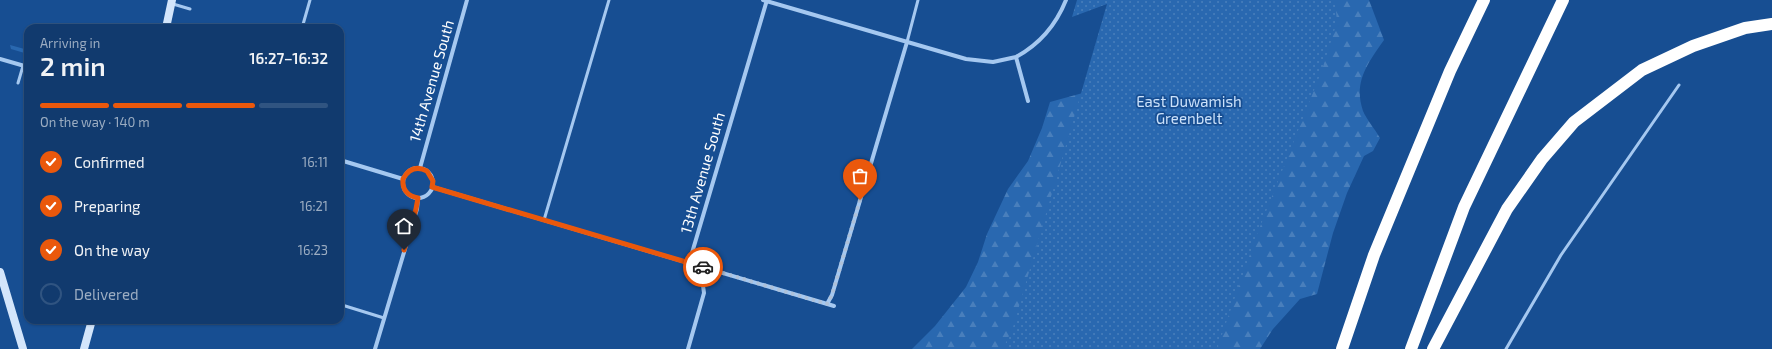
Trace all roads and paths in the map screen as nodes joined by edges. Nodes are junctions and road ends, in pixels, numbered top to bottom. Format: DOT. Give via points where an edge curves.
graph roads {
  1 [pos="310,0"];
  2 [pos="467,0"];
  3 [pos="609,0"];
  4 [pos="766,0"];
  5 [pos="918,0"];
  6 [pos="1066,0"];
  7 [pos="1484,0"];
  8 [pos="1563,0"];
  9 [pos="171,2"];
  10 [pos="190,9"];
  11 [pos="167,24"];
  12 [pos="303,24"];
  13 [pos="1772,24"];
  14 [pos="907,42"];
  15 [pos="1016,57"];
  16 [pos="0,59"];
  17 [pos="23,66"];
  18 [pos="18,83"];
  19 [pos="1679,85"];
  20 [pos="1028,101"];
  21 [pos="344,161"];
  22 [pos="420,168"];
  23 [pos="403,179"];
  24 [pos="432,187"];
  25 [pos="418,198"];
  26 [pos="544,220"];
  27 [pos="689,263"];
  28 [pos="0,272"];
  29 [pos="827,304"];
  30 [pos="344,306"];
  31 [pos="834,306"];
  32 [pos="384,318"];
  33 [pos="91,324"];
  34 [pos="23,349"];
  35 [pos="84,349"];
  36 [pos="375,349"];
  37 [pos="688,349"];
  38 [pos="1342,349"];
  39 [pos="1411,349"];
  40 [pos="1433,349"];
  41 [pos="1506,349"];
  1 -- 12 [label="lane"];
  2 -- 22 [label="street, 14th Avenue South"];
  3 -- 26 [label="lane"];
  4 -- 14 [label="street"];
  4 -- 27 [label="street, 13th Avenue South"];
  5 -- 14 [label="lane"];
  6 -- 15 [label="street" via="1062,11 1042,38"];
  7 -- 38 [label="highway" via="1450,71 1374,255"];
  8 -- 39 [label="highway" via="1464,207"];
  9 -- 10 [label="lane"];
  9 -- 11 [label="main road"];
  13 -- 40 [label="highway" via="1745,28 1693,46 1642,70 1574,122 1542,159 1507,209"];
  14 -- 15 [label="street" via="982,62"];
  14 -- 29 [label="street" via="832,295"];
  15 -- 20 [label="street"];
  16 -- 17 [label="street"];
  17 -- 18 [label="lane"];
  19 -- 41 [label="lane" via="1561,255"];
  21 -- 23 [label="street"];
  22 -- 23 [label="street" via="410,170"];
  22 -- 24 [label="street" via="431,176"];
  23 -- 25 [label="street" via="404,190"];
  24 -- 25 [label="street" via="425,196"];
  24 -- 26 [label="street"];
  25 -- 32 [label="street"];
  26 -- 27 [label="street"];
  27 -- 29 [label="street"];
  27 -- 37 [label="street" via="702,278 704,293"];
  28 -- 34 [label="main road"];
  29 -- 31 [label="street"];
  30 -- 32 [label="lane"];
  32 -- 36 [label="street"];
  33 -- 35 [label="main road"];
}
